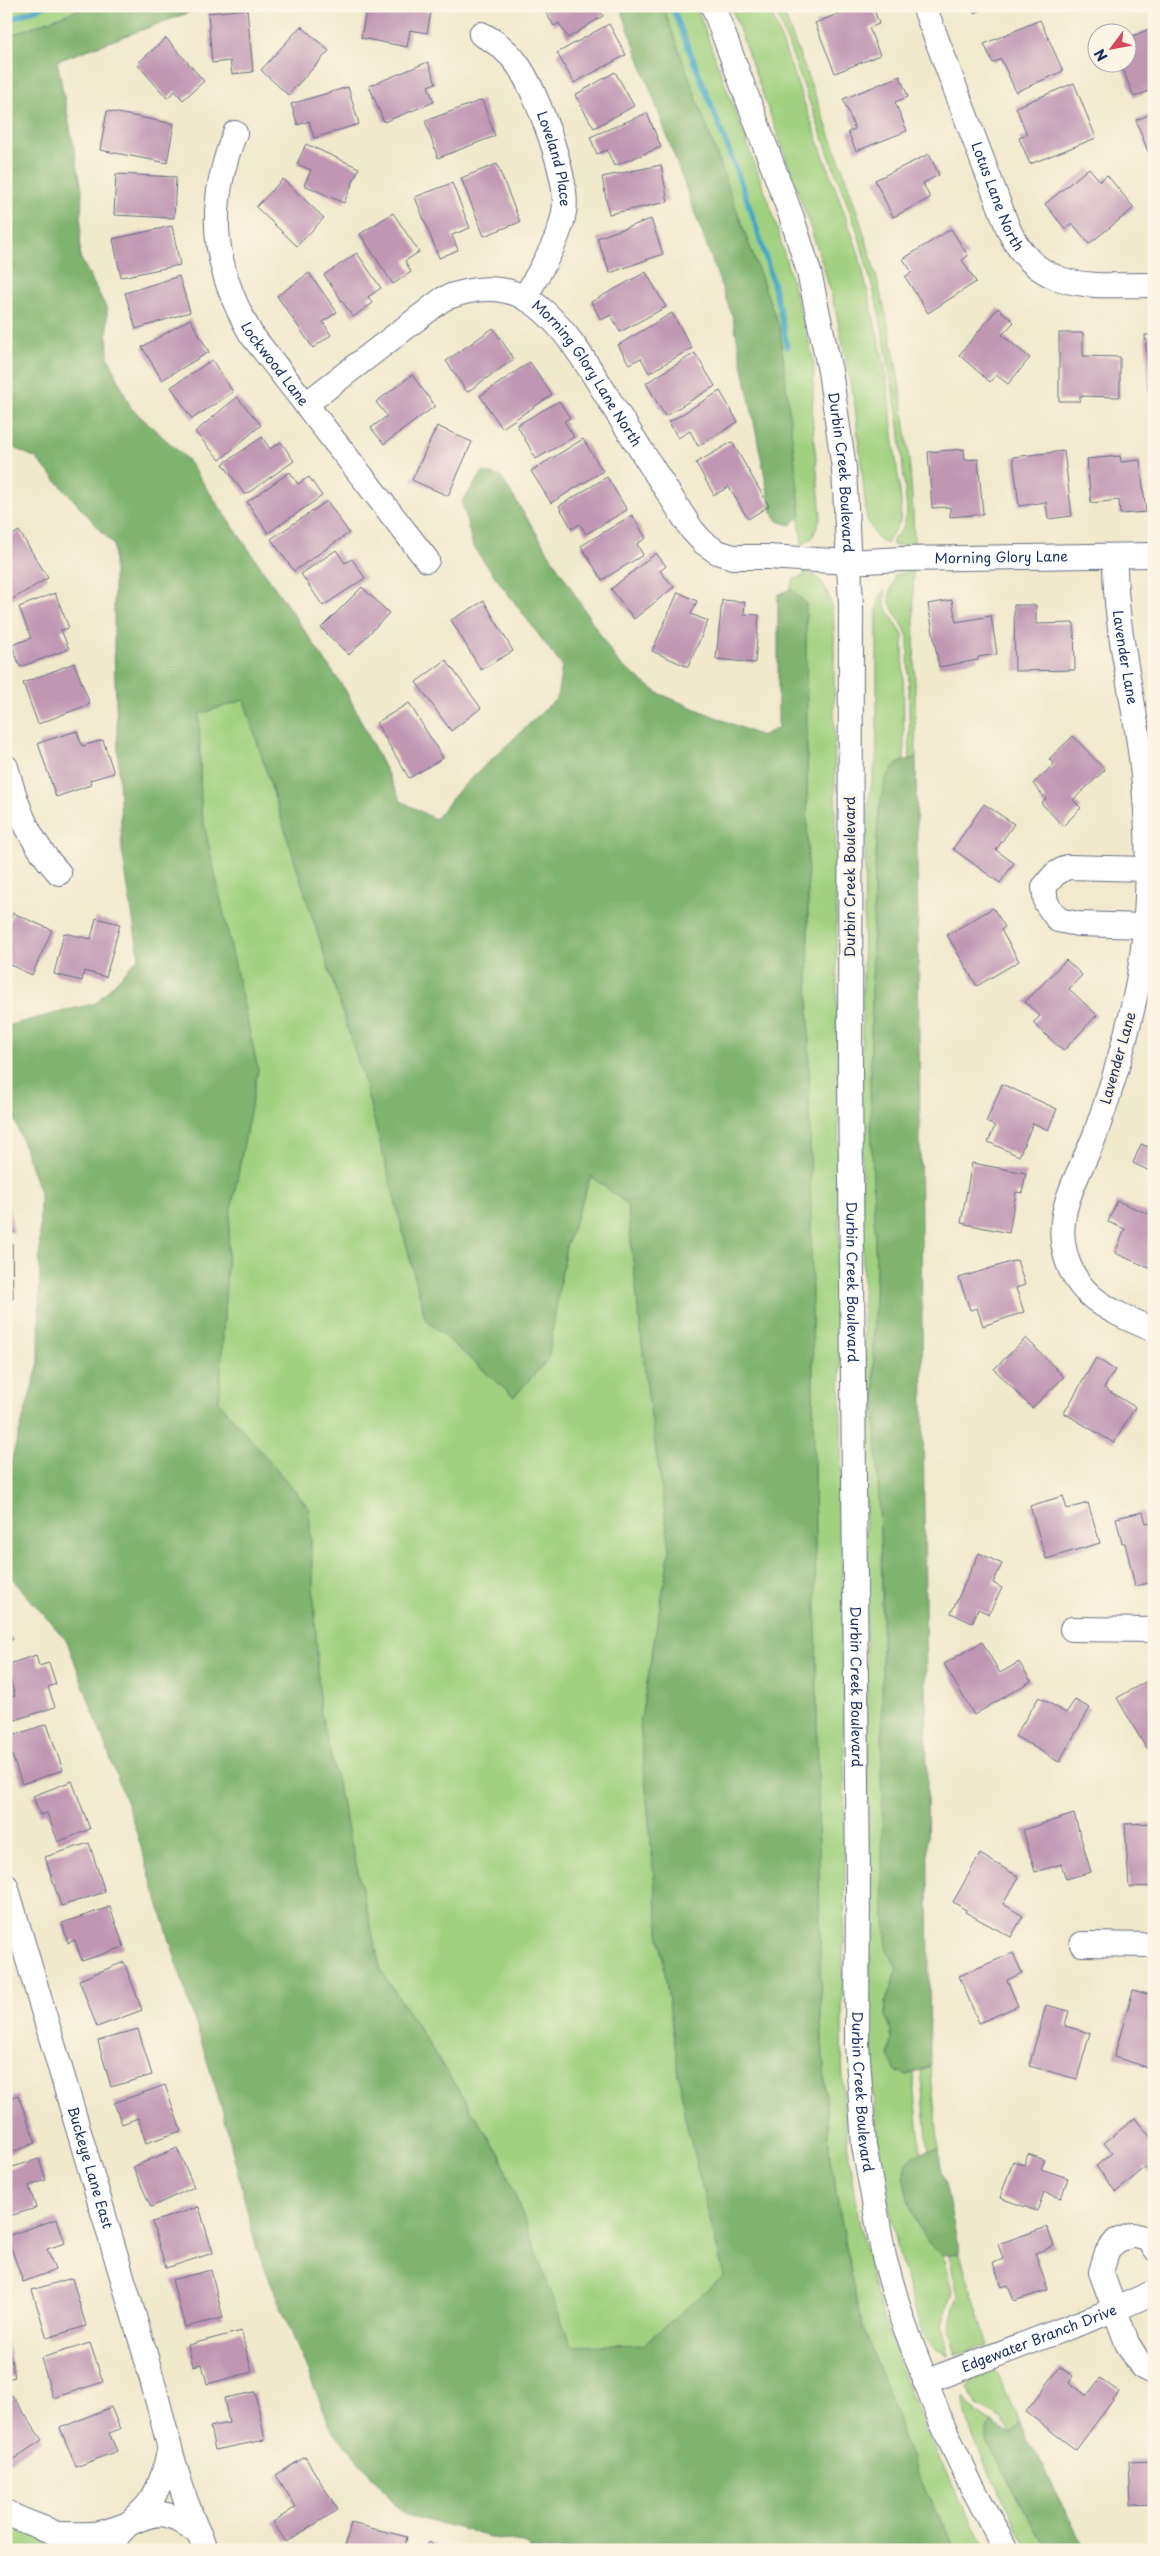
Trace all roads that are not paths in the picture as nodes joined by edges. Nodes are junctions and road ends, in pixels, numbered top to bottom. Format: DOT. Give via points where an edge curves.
graph roads {
  1 [pos="713,6"];
  2 [pos="924,6"];
  3 [pos="481,34"];
  4 [pos="235,133"];
  5 [pos="1154,284"];
  6 [pos="525,298"];
  7 [pos="306,404"];
  8 [pos="1154,555"];
  9 [pos="1115,556"];
  10 [pos="427,560"];
  11 [pos="849,562"];
  12 [pos="6,767"];
  13 [pos="1146,869"];
  14 [pos="59,873"];
  15 [pos="1144,926"];
  16 [pos="1154,1330"];
  17 [pos="1072,1629"];
  18 [pos="1154,1630"];
  19 [pos="6,1886"];
  20 [pos="1082,1944"];
  21 [pos="1154,1945"];
  22 [pos="1154,2248"];
  23 [pos="1154,2292"];
  24 [pos="1114,2310"];
  25 [pos="1154,2372"];
  26 [pos="925,2382"];
  27 [pos="170,2449"];
  28 [pos="6,2512"];
  29 [pos="129,2524"];
  30 [pos="60,2534"];
  31 [pos="206,2544"];
  32 [pos="83,2550"];
  33 [pos="111,2550"];
  34 [pos="1006,2550"];
  1 -- 11 [label="street, Durbin Creek Boulevard" via="809,272 838,422"];
  2 -- 5 [label="street, Lotus Lane North" via="1008,228 1024,257 1051,277 1066,282"];
  3 -- 6 [label="street, Loveland Place" via="511,58 529,84 565,188 561,226"];
  4 -- 7 [label="street, Lockwood Lane" via="218,190 216,227 225,280 251,334"];
  6 -- 7 [label="street, Morning Glory Lane North" via="507,291 481,289 443,299"];
  6 -- 11 [label="street, Morning Glory Lane North" via="542,309 557,325 703,542 733,558"];
  7 -- 10 [label="street, Lockwood Lane"];
  8 -- 9 [label="street, Morning Glory Lane"];
  9 -- 11 [label="street, Morning Glory Lane"];
  9 -- 13 [label="street, Lavender Lane" via="1118,621 1142,772 1147,832"];
  11 -- 26 [label="street, Durbin Creek Boulevard" via="859,2090 865,2156 882,2248 902,2319"];
  12 -- 14 [label="street" via="17,810 27,830"];
  13 -- 15 [label="street, Lavender Lane"];
  13 -- 15 [label="street" via="1067,867 1055,874 1044,887 1046,903 1058,920 1078,924"];
  15 -- 16 [label="street, Lavender Lane" via="1134,1004 1118,1067 1067,1203 1062,1228 1065,1254 1083,1289 1108,1310"];
  17 -- 18 [label="street"];
  19 -- 27 [label="street, Buckeye Lane East" via="153,2378"];
  20 -- 21 [label="street"];
  22 -- 24 [label="street" via="1150,2240 1132,2235 1116,2241 1107,2252 1102,2272"];
  23 -- 24 [label="street, Edgewater Branch Drive"];
  24 -- 25 [label="street" via="1127,2343 1142,2367"];
  24 -- 26 [label="street, Edgewater Branch Drive"];
  26 -- 34 [label="street, Durbin Creek Boulevard" via="968,2479"];
  27 -- 29 [label="street, Buckeye Lane East" via="154,2495"];
  27 -- 31 [label="street, Buckeye Lane East" via="186,2507"];
  28 -- 30 [label="street"];
  29 -- 30 [label="street" via="99,2533"];
  29 -- 31 [label="street" via="147,2515 163,2514 178,2518"];
  29 -- 33 [label="street, Buckeye Lane East" via="120,2531"];
  30 -- 32 [label="street"];
}
